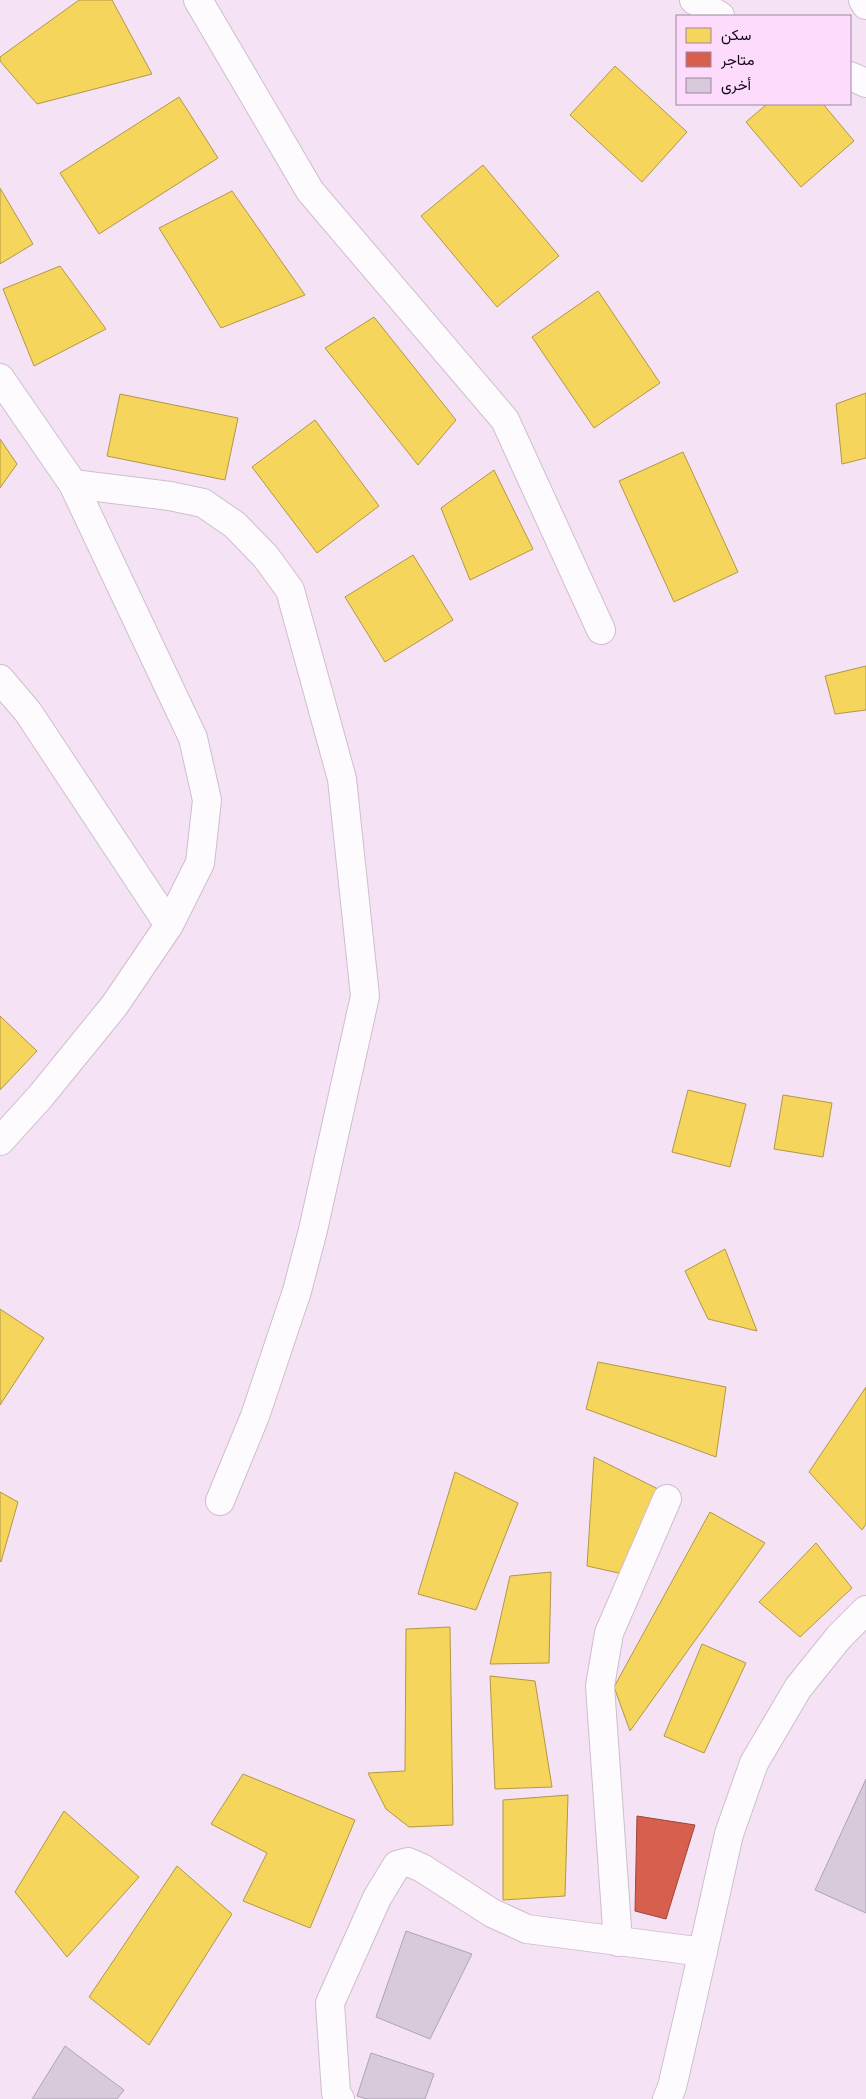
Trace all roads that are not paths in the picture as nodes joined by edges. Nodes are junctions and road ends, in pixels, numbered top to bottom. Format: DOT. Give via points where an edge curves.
graph roads {
  1 [pos="198,0"];
  2 [pos="694,0"];
  3 [pos="863,0"];
  4 [pos="866,5"];
  5 [pos="718,15"];
  6 [pos="851,76"];
  7 [pos="866,83"];
  8 [pos="0,378"];
  9 [pos="73,484"];
  10 [pos="601,630"];
  11 [pos="0,679"];
  12 [pos="169,925"];
  13 [pos="0,1141"];
  14 [pos="667,1499"];
  15 [pos="220,1501"];
  16 [pos="866,1610"];
  17 [pos="618,1942"];
  18 [pos="703,1952"];
  19 [pos="340,2099"];
  20 [pos="667,2099"];
  1 -- 10 [label="street" via="310,191 505,420"];
  2 -- 5 [label="street"];
  3 -- 4 [label="street"];
  6 -- 7 [label="street"];
  8 -- 9 [label="street"];
  9 -- 12 [label="street" via="192,738 207,800 200,863"];
  9 -- 15 [label="street" via="203,503 235,525 266,557 290,590 342,779 365,996 297,1291 255,1416"];
  11 -- 12 [label="street" via="28,712"];
  12 -- 13 [label="street" via="114,1006"];
  14 -- 17 [label="street" via="609,1633 600,1686"];
  16 -- 18 [label="street" via="839,1637 798,1688 754,1763 729,1834"];
  17 -- 18 [label="street"];
  17 -- 19 [label="street" via="527,1929 492,1913 422,1868 408,1862 397,1865 376,1898 330,2003 336,2093"];
  18 -- 20 [label="street"];
}
